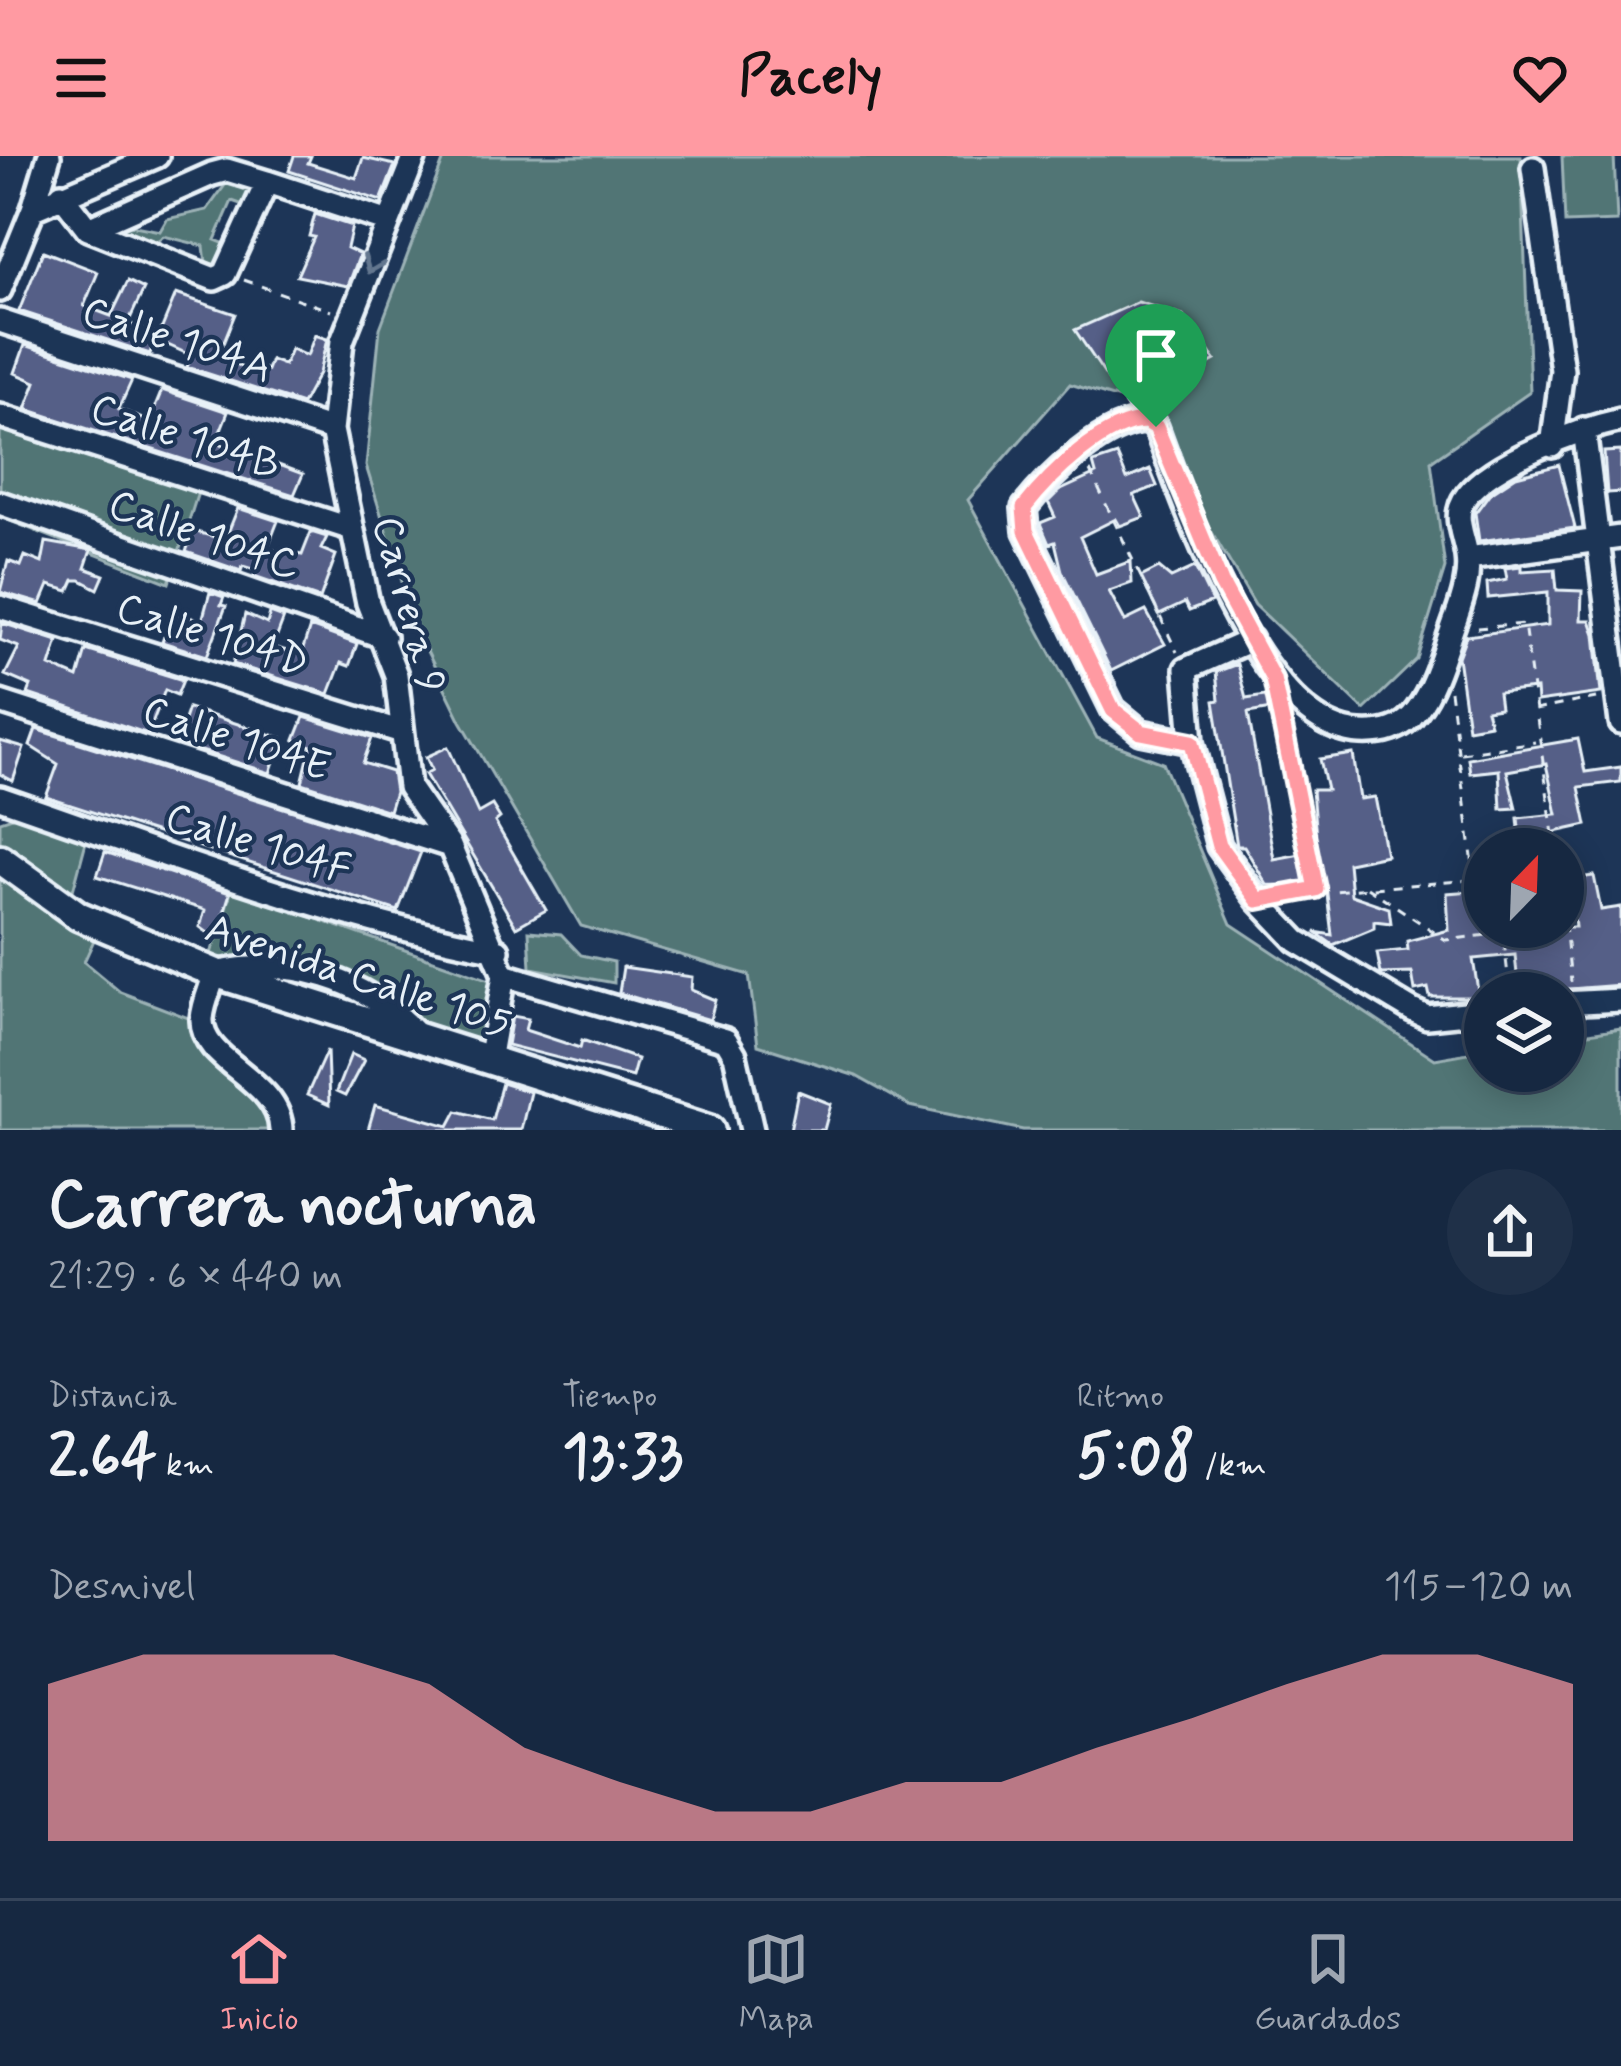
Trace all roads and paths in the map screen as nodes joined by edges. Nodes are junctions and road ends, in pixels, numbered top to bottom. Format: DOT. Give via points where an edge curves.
graph roads {
  1 [pos="49,156"];
  2 [pos="415,156"];
  3 [pos="140,158"];
  4 [pos="1533,168"];
  5 [pos="268,182"];
  6 [pos="61,194"];
  7 [pos="33,209"];
  8 [pos="389,222"];
  9 [pos="88,230"];
  10 [pos="10,233"];
  11 [pos="225,274"];
  12 [pos="0,290"];
  13 [pos="351,318"];
  14 [pos="0,321"];
  15 [pos="0,416"];
  16 [pos="1620,424"];
  17 [pos="1584,429"];
  18 [pos="332,430"];
  19 [pos="1552,446"];
  20 [pos="1082,453"];
  21 [pos="0,503"];
  22 [pos="349,528"];
  23 [pos="1621,537"];
  24 [pos="1596,540"];
  25 [pos="1468,558"];
  26 [pos="0,608"];
  27 [pos="1451,629"];
  28 [pos="384,637"];
  29 [pos="1251,640"];
  30 [pos="1186,669"];
  31 [pos="1273,679"];
  32 [pos="1450,690"];
  33 [pos="1617,693"];
  34 [pos="0,702"];
  35 [pos="1532,710"];
  36 [pos="1621,723"];
  37 [pos="402,732"];
  38 [pos="1192,742"];
  39 [pos="1537,742"];
  40 [pos="1459,753"];
  41 [pos="0,799"];
  42 [pos="1468,828"];
  43 [pos="1552,828"];
  44 [pos="450,846"];
  45 [pos="0,859"];
  46 [pos="1464,881"];
  47 [pos="1365,886"];
  48 [pos="1316,889"];
  49 [pos="1258,900"];
  50 [pos="498,950"];
  51 [pos="1508,972"];
  52 [pos="215,973"];
  53 [pos="504,975"];
  54 [pos="1621,1000"];
  55 [pos="1584,1002"];
  56 [pos="1464,1014"];
  57 [pos="489,1061"];
  58 [pos="281,1130"];
  59 [pos="710,1130"];
  60 [pos="752,1130"];
  1 -- 7 [label="street"];
  2 -- 8 [label="street, Carrera 9"];
  3 -- 6 [label="street"];
  4 -- 19 [label="street" via="1562,370"];
  5 -- 8 [label="street"];
  5 -- 9 [label="street" via="212,173"];
  5 -- 11 [label="street"];
  6 -- 7 [label="street"];
  6 -- 9 [label="street"];
  7 -- 10 [label="street"];
  8 -- 13 [label="street, Carrera 9, one-way"];
  9 -- 11 [label="street" via="214,279"];
  10 -- 12 [label="street"];
  11 -- 13 [label="path"];
  13 -- 18 [label="street, Carrera 9"];
  14 -- 18 [label="street, Calle 104A"];
  15 -- 22 [label="street, Calle 104B"];
  16 -- 17 [label="street"];
  17 -- 19 [label="street"];
  17 -- 24 [label="street"];
  18 -- 22 [label="street, Carrera 9"];
  19 -- 25 [label="street" via="1498,470 1467,495 1459,525"];
  20 -- 29 [label="street" via="1124,425 1156,427"];
  20 -- 30 [label="path"];
  20 -- 38 [label="street" via="1024,508 1026,531 1113,710 1141,732"];
  21 -- 28 [label="street, Calle 104C"];
  22 -- 28 [label="street, Carrera 9"];
  23 -- 24 [label="street"];
  24 -- 25 [label="street"];
  24 -- 33 [label="street"];
  25 -- 27 [label="street"];
  26 -- 37 [label="street, Calle 104D"];
  27 -- 31 [label="street" via="1418,710 1378,734 1324,722"];
  27 -- 35 [label="path" via="1524,624"];
  28 -- 37 [label="street, Carrera 9"];
  29 -- 30 [label="street"];
  29 -- 31 [label="street"];
  30 -- 38 [label="street"];
  31 -- 48 [label="path"];
  32 -- 40 [label="path"];
  33 -- 35 [label="path"];
  33 -- 36 [label="street"];
  34 -- 44 [label="street, Calle 104E"];
  35 -- 39 [label="path"];
  37 -- 44 [label="street, Carrera 9" via="409,787"];
  38 -- 49 [label="street" via="1219,846"];
  39 -- 40 [label="path"];
  39 -- 43 [label="path"];
  40 -- 42 [label="path"];
  41 -- 50 [label="street, Calle 104F" via="210,870"];
  44 -- 50 [label="street, Carrera 9"];
  45 -- 52 [label="main road, Avenida Calle 105" via="79,916"];
  46 -- 47 [label="path"];
  47 -- 48 [label="path"];
  47 -- 51 [label="path" via="1446,940 1503,933"];
  48 -- 49 [label="path"];
  49 -- 56 [label="street" via="1297,941 1427,1017"];
  50 -- 53 [label="street, Carrera 9"];
  52 -- 57 [label="main road, Avenida Calle 105"];
  52 -- 58 [label="street" via="202,1020 206,1036 268,1096"];
  53 -- 57 [label="street, Carrera 9"];
  53 -- 60 [label="street" via="726,1040"];
  54 -- 55 [label="street"];
  57 -- 59 [label="main road, Avenida Calle 105"];
}
